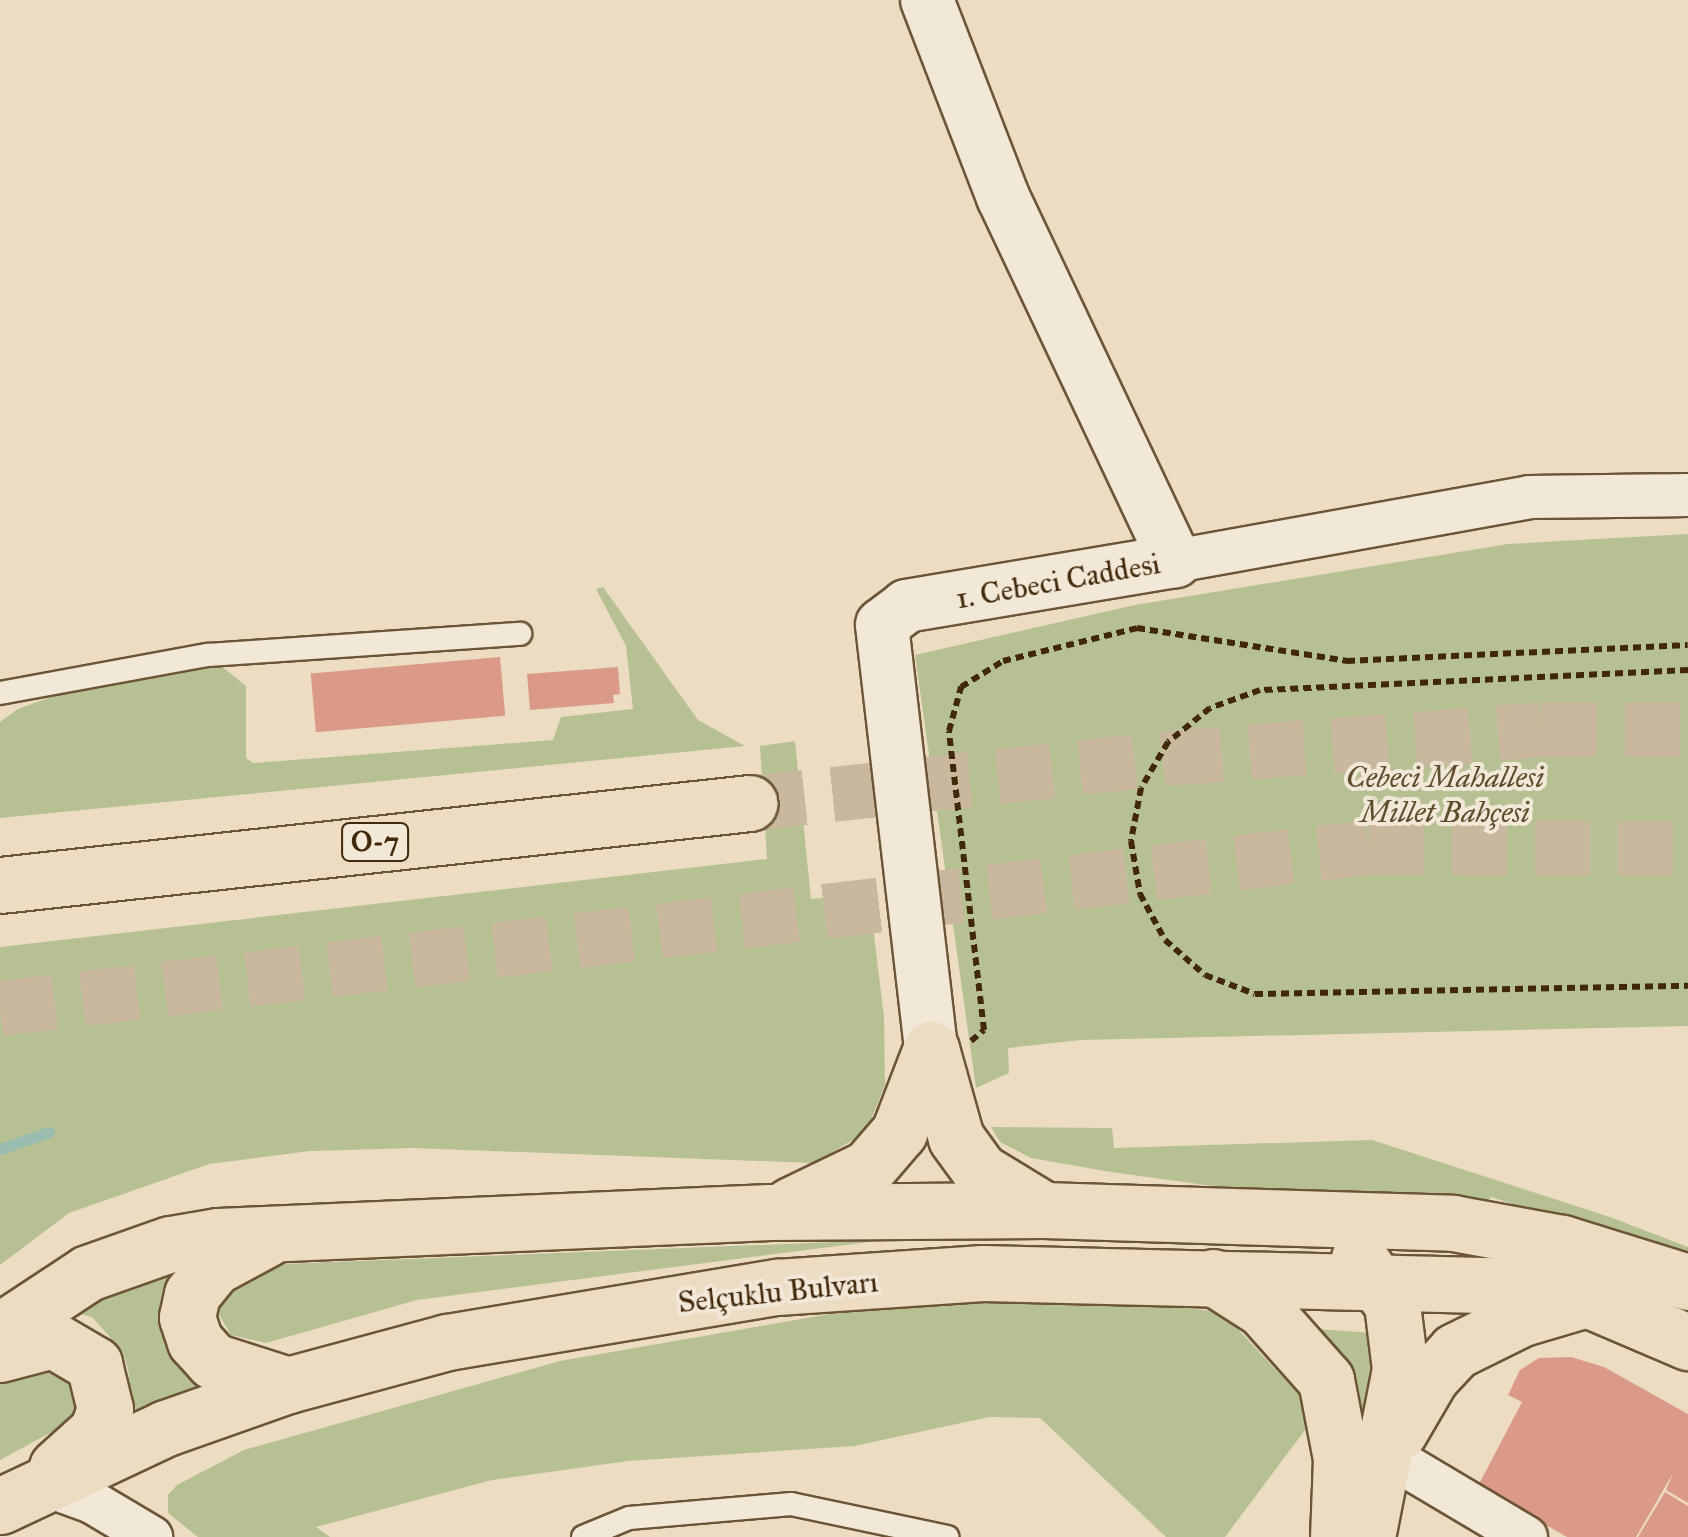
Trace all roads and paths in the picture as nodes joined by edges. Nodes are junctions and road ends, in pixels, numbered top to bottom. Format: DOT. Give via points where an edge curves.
graph roads {
  1 [pos="927,0"];
  2 [pos="1688,495"];
  3 [pos="1175,560"];
  4 [pos="520,634"];
  5 [pos="1688,645"];
  6 [pos="1688,670"];
  7 [pos="0,693"];
  8 [pos="750,803"];
  9 [pos="0,885"];
  10 [pos="1688,986"];
  11 [pos="931,1050"];
  12 [pos="1044,1210"];
  13 [pos="769,1212"];
  14 [pos="1298,1219"];
  15 [pos="282,1230"];
  16 [pos="1213,1277"];
  17 [pos="1688,1282"];
  18 [pos="1380,1284"];
  19 [pos="1588,1299"];
  20 [pos="0,1331"];
  21 [pos="1688,1342"];
  22 [pos="0,1354"];
  23 [pos="288,1385"];
  24 [pos="1386,1454"];
  25 [pos="20,1494"];
  26 [pos="151,1537"];
  27 [pos="583,1537"];
  28 [pos="948,1537"];
  29 [pos="1338,1537"];
  30 [pos="1366,1537"];
  31 [pos="1526,1537"];
  1 -- 3 [label="street, 1. Cebeci Caddesi" via="1003,197"];
  2 -- 3 [label="street" via="1528,497"];
  3 -- 11 [label="street, 1. Cebeci Caddesi" via="907,606 882,625 882,673"];
  4 -- 7 [label="lane" via="208,655"];
  5 -- 11 [label="path" via="1347,661 1136,628 1003,661 961,687 949,731 984,1030 971,1042"];
  6 -- 10 [label="path" via="1260,690 1210,708 1168,742 1141,788 1131,841 1140,894 1165,940 1205,975 1255,994"];
  8 -- 9 [label="main road, O-7"];
  11 -- 12 [label="main road" via="956,1138 980,1171"];
  11 -- 13 [label="main road" via="899,1132 868,1168"];
  12 -- 13 [label="main road"];
  12 -- 14 [label="main road"];
  13 -- 15 [label="main road"];
  14 -- 17 [label="main road" via="1452,1223 1562,1243"];
  14 -- 18 [label="main road" via="1350,1248"];
  15 -- 20 [label="main road" via="170,1244 88,1273"];
  15 -- 23 [label="main road" via="214,1267 192,1294 187,1317 194,1341 213,1361"];
  16 -- 18 [label="main road, Selçuklu Bulvarı"];
  16 -- 23 [label="main road, Selçuklu Bulvarı" via="984,1272 777,1287 447,1342"];
  16 -- 29 [label="main road" via="1262,1310 1326,1380 1340,1445"];
  18 -- 19 [label="main road, Selçuklu Bulvarı" via="1523,1286"];
  18 -- 24 [label="main road" via="1398,1323 1400,1370"];
  19 -- 21 [label="main road, Selçuklu Bulvarı"];
  19 -- 24 [label="main road" via="1522,1318 1456,1351 1431,1377"];
  22 -- 25 [label="main road" via="53,1340 76,1348 104,1383 105,1409 96,1431"];
  23 -- 25 [label="main road, Selçuklu Bulvarı" via="166,1428"];
  24 -- 30 [label="main road"];
  24 -- 31 [label="street"];
  25 -- 26 [label="street" via="92,1502"];
  27 -- 28 [label="lane" via="629,1518 791,1504"];
}
